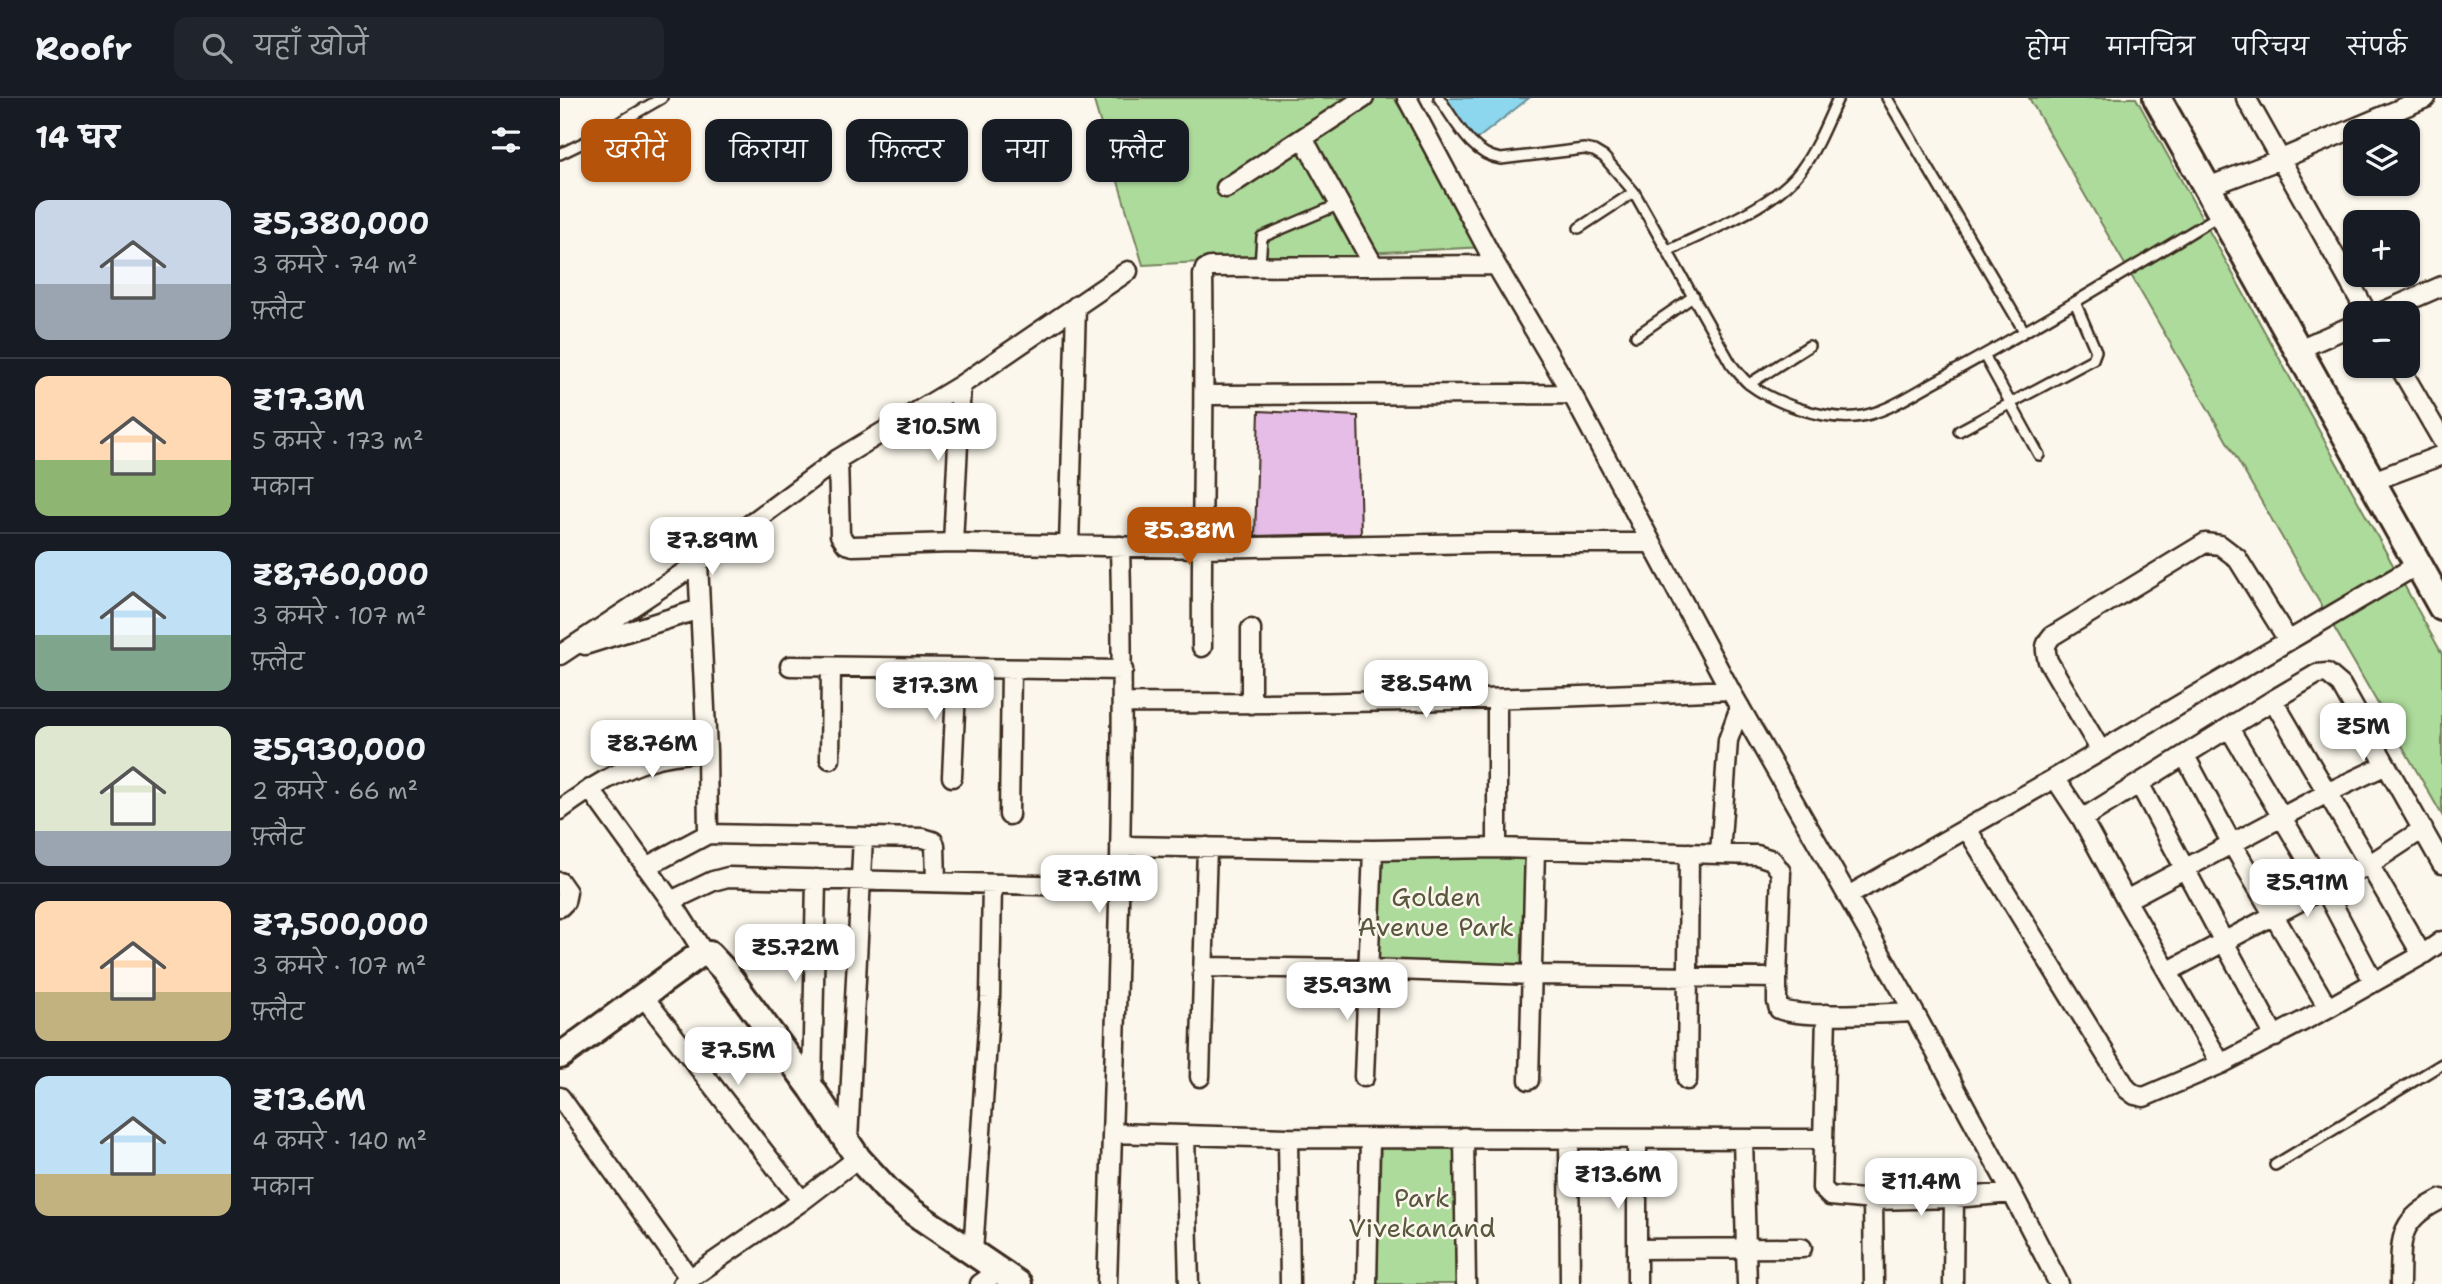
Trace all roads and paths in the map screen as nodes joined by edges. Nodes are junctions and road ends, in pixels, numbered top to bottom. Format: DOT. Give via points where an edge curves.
graph roads {
  1 [pos="662,98"];
  2 [pos="1364,98"];
  3 [pos="1407,98"];
  4 [pos="1439,98"];
  5 [pos="1838,98"];
  6 [pos="1886,98"];
  7 [pos="2157,98"];
  8 [pos="2246,98"];
  9 [pos="2426,98"];
  10 [pos="1303,138"];
  11 [pos="560,154"];
  12 [pos="2281,159"];
  13 [pos="2208,187"];
  14 [pos="1226,188"];
  15 [pos="1634,192"];
  16 [pos="1340,204"];
  17 [pos="2223,213"];
  18 [pos="1579,229"];
  19 [pos="1668,251"];
  20 [pos="1260,265"];
  21 [pos="1496,265"];
  22 [pos="1374,266"];
  23 [pos="1128,271"];
  24 [pos="2442,286"];
  25 [pos="1694,296"];
  26 [pos="2361,301"];
  27 [pos="2408,301"];
  28 [pos="2075,302"];
  29 [pos="1076,306"];
  30 [pos="2343,330"];
  31 [pos="2024,331"];
  32 [pos="1636,336"];
  33 [pos="1810,346"];
  34 [pos="2299,349"];
  35 [pos="1984,355"];
  36 [pos="2406,378"];
  37 [pos="1749,384"];
  38 [pos="961,385"];
  39 [pos="1572,394"];
  40 [pos="1205,395"];
  41 [pos="2009,403"];
  42 [pos="1959,431"];
  43 [pos="2442,440"];
  44 [pos="2039,455"];
  45 [pos="2442,455"];
  46 [pos="838,459"];
  47 [pos="2373,481"];
  48 [pos="953,543"];
  49 [pos="1650,543"];
  50 [pos="1069,546"];
  51 [pos="1120,546"];
  52 [pos="1201,548"];
  53 [pos="698,564"];
  54 [pos="2418,564"];
  55 [pos="2442,607"];
  56 [pos="700,609"];
  57 [pos="1251,629"];
  58 [pos="2288,640"];
  59 [pos="1202,647"];
  60 [pos="564,653"];
  61 [pos="790,666"];
  62 [pos="831,667"];
  63 [pos="957,668"];
  64 [pos="1012,669"];
  65 [pos="1123,670"];
  66 [pos="1730,690"];
  67 [pos="1497,699"];
  68 [pos="2273,700"];
  69 [pos="1122,703"];
  70 [pos="1251,704"];
  71 [pos="1740,707"];
  72 [pos="2229,728"];
  73 [pos="707,751"];
  74 [pos="2101,751"];
  75 [pos="2185,756"];
  76 [pos="830,759"];
  77 [pos="2386,765"];
  78 [pos="952,777"];
  79 [pos="2056,778"];
  80 [pos="2140,785"];
  81 [pos="590,789"];
  82 [pos="2329,793"];
  83 [pos="560,810"];
  84 [pos="1009,815"];
  85 [pos="2283,818"];
  86 [pos="2082,820"];
  87 [pos="1967,829"];
  88 [pos="2423,829"];
  89 [pos="708,834"];
  90 [pos="863,836"];
  91 [pos="2232,844"];
  92 [pos="1120,846"];
  93 [pos="1207,847"];
  94 [pos="1497,848"];
  95 [pos="1373,850"];
  96 [pos="1535,850"];
  97 [pos="1689,853"];
  98 [pos="1720,854"];
  99 [pos="2370,864"];
  100 [pos="2442,864"];
  101 [pos="646,867"];
  102 [pos="2183,870"];
  103 [pos="816,879"];
  104 [pos="861,880"];
  105 [pos="560,882"];
  106 [pos="936,882"];
  107 [pos="992,884"];
  108 [pos="1119,887"];
  109 [pos="2324,888"];
  110 [pos="1848,896"];
  111 [pos="2126,900"];
  112 [pos="671,901"];
  113 [pos="560,907"];
  114 [pos="2274,916"];
  115 [pos="2442,941"];
  116 [pos="2224,942"];
  117 [pos="704,953"];
  118 [pos="2422,955"];
  119 [pos="1203,967"];
  120 [pos="1367,969"];
  121 [pos="2169,971"];
  122 [pos="1532,975"];
  123 [pos="1688,976"];
  124 [pos="1777,978"];
  125 [pos="2373,981"];
  126 [pos="643,996"];
  127 [pos="2328,1008"];
  128 [pos="1914,1012"];
  129 [pos="1826,1014"];
  130 [pos="2275,1037"];
  131 [pos="560,1056"];
  132 [pos="2221,1063"];
  133 [pos="2442,1064"];
  134 [pos="1200,1077"];
  135 [pos="1364,1077"];
  136 [pos="1529,1080"];
  137 [pos="1687,1080"];
  138 [pos="812,1089"];
  139 [pos="560,1097"];
  140 [pos="1112,1133"];
  141 [pos="1185,1136"];
  142 [pos="1289,1138"];
  143 [pos="1370,1138"];
  144 [pos="1464,1138"];
  145 [pos="1569,1138"];
  146 [pos="1637,1139"];
  147 [pos="1743,1139"];
  148 [pos="1823,1139"];
  149 [pos="853,1149"];
  150 [pos="2275,1165"];
  151 [pos="2012,1193"];
  152 [pos="1954,1198"];
  153 [pos="2442,1199"];
  154 [pos="1873,1200"];
  155 [pos="802,1201"];
  156 [pos="1746,1248"];
  157 [pos="1802,1248"];
  158 [pos="1637,1249"];
  159 [pos="974,1252"];
  160 [pos="1000,1280"];
  161 [pos="686,1281"];
  162 [pos="1107,1284"];
  163 [pos="1189,1284"];
  164 [pos="1290,1284"];
  165 [pos="1367,1284"];
  166 [pos="1466,1284"];
  167 [pos="1570,1284"];
  168 [pos="1637,1284"];
  169 [pos="1747,1284"];
  170 [pos="1874,1284"];
  171 [pos="1953,1284"];
  172 [pos="2059,1284"];
  173 [pos="2400,1284"];
  1 -- 11 [label="lane"];
  2 -- 10 [label="street"];
  3 -- 21 [label="street"];
  4 -- 15 [label="lane" via="1474,147 1491,158 1594,151"];
  5 -- 19 [label="lane" via="1812,153 1786,187"];
  6 -- 31 [label="lane"];
  7 -- 13 [label="main road"];
  8 -- 12 [label="street"];
  9 -- 12 [label="street"];
  10 -- 14 [label="street"];
  10 -- 16 [label="street"];
  12 -- 13 [label="street"];
  12 -- 26 [label="street"];
  13 -- 17 [label="main road"];
  15 -- 18 [label="lane"];
  15 -- 19 [label="lane"];
  16 -- 20 [label="lane" via="1262,237"];
  16 -- 22 [label="street"];
  17 -- 28 [label="lane"];
  17 -- 34 [label="main road"];
  19 -- 25 [label="lane"];
  20 -- 22 [label="street"];
  20 -- 40 [label="street" via="1210,267 1204,272"];
  21 -- 22 [label="street"];
  21 -- 39 [label="street"];
  23 -- 29 [label="street"];
  24 -- 27 [label="street"];
  25 -- 32 [label="lane"];
  25 -- 37 [label="lane" via="1731,364"];
  28 -- 31 [label="lane"];
  28 -- 41 [label="lane" via="2096,355"];
  29 -- 38 [label="street"];
  29 -- 50 [label="street"];
  30 -- 34 [label="street"];
  31 -- 35 [label="lane"];
  33 -- 37 [label="lane"];
  34 -- 47 [label="main road"];
  35 -- 37 [label="lane" via="1880,411 1852,417 1821,415"];
  35 -- 41 [label="lane"];
  36 -- 43 [label="street"];
  38 -- 46 [label="street"];
  38 -- 48 [label="street"];
  39 -- 40 [label="street"];
  39 -- 49 [label="street"];
  40 -- 52 [label="street"];
  41 -- 42 [label="lane"];
  41 -- 44 [label="lane"];
  45 -- 47 [label="street"];
  46 -- 48 [label="street" via="840,531 846,544"];
  46 -- 53 [label="street"];
  47 -- 54 [label="main road"];
  48 -- 50 [label="street"];
  49 -- 52 [label="street"];
  49 -- 66 [label="street"];
  50 -- 51 [label="street"];
  51 -- 52 [label="street"];
  51 -- 65 [label="street"];
  52 -- 59 [label="street"];
  53 -- 56 [label="street"];
  53 -- 60 [label="street"];
  54 -- 55 [label="main road"];
  54 -- 58 [label="street"];
  56 -- 60 [label="street"];
  56 -- 73 [label="street"];
  57 -- 70 [label="street"];
  58 -- 74 [label="street"];
  58 -- 74 [label="street" via="2237,558 2220,545 2205,543 2046,642 2048,661"];
  61 -- 62 [label="street"];
  62 -- 63 [label="street"];
  62 -- 76 [label="street"];
  63 -- 64 [label="street"];
  63 -- 78 [label="street"];
  64 -- 65 [label="street"];
  64 -- 84 [label="street"];
  65 -- 69 [label="street"];
  66 -- 67 [label="street"];
  66 -- 71 [label="street"];
  67 -- 70 [label="street"];
  67 -- 94 [label="street"];
  68 -- 72 [label="street"];
  68 -- 77 [label="street" via="2317,674 2327,673 2341,685"];
  68 -- 82 [label="street"];
  69 -- 70 [label="street"];
  69 -- 92 [label="street"];
  71 -- 98 [label="street" via="1728,740"];
  71 -- 110 [label="street"];
  72 -- 75 [label="street"];
  72 -- 85 [label="street"];
  73 -- 81 [label="street" via="639,764"];
  73 -- 89 [label="street"];
  74 -- 79 [label="street"];
  75 -- 80 [label="street"];
  75 -- 91 [label="street"];
  77 -- 82 [label="street"];
  77 -- 88 [label="street"];
  79 -- 86 [label="street"];
  79 -- 87 [label="street"];
  80 -- 86 [label="street"];
  80 -- 102 [label="street"];
  81 -- 83 [label="street"];
  81 -- 101 [label="street"];
  82 -- 85 [label="street"];
  82 -- 99 [label="street"];
  85 -- 91 [label="street"];
  85 -- 109 [label="street"];
  86 -- 111 [label="street"];
  87 -- 110 [label="street"];
  87 -- 132 [label="street" via="2127,1089 2144,1097"];
  88 -- 99 [label="street"];
  88 -- 100 [label="street"];
  89 -- 90 [label="street"];
  89 -- 101 [label="street"];
  90 -- 104 [label="street"];
  90 -- 106 [label="street" via="933,841"];
  91 -- 102 [label="street"];
  91 -- 114 [label="street"];
  92 -- 93 [label="street"];
  92 -- 108 [label="street"];
  93 -- 95 [label="street"];
  93 -- 119 [label="street"];
  94 -- 95 [label="street"];
  94 -- 96 [label="street"];
  95 -- 120 [label="street"];
  96 -- 97 [label="street"];
  96 -- 122 [label="street"];
  97 -- 98 [label="street"];
  97 -- 123 [label="street"];
  98 -- 124 [label="street" via="1766,857 1781,872"];
  99 -- 109 [label="street"];
  99 -- 118 [label="street"];
  101 -- 112 [label="street"];
  102 -- 111 [label="street"];
  102 -- 116 [label="street"];
  103 -- 104 [label="street"];
  103 -- 112 [label="street" via="728,877"];
  103 -- 138 [label="street"];
  104 -- 106 [label="street"];
  104 -- 149 [label="street"];
  105 -- 113 [label="street" via="566,892"];
  106 -- 107 [label="street"];
  107 -- 108 [label="street"];
  107 -- 159 [label="street" via="990,998"];
  108 -- 140 [label="street"];
  109 -- 114 [label="street"];
  109 -- 125 [label="street"];
  110 -- 128 [label="street"];
  111 -- 121 [label="street"];
  112 -- 117 [label="street"];
  114 -- 116 [label="street"];
  114 -- 127 [label="street"];
  115 -- 118 [label="street"];
  116 -- 121 [label="street"];
  116 -- 130 [label="street"];
  117 -- 126 [label="street"];
  117 -- 138 [label="street" via="725,971"];
  118 -- 125 [label="street"];
  119 -- 120 [label="street"];
  119 -- 134 [label="street"];
  120 -- 122 [label="street"];
  120 -- 135 [label="street"];
  121 -- 132 [label="street"];
  122 -- 123 [label="street"];
  122 -- 136 [label="street"];
  123 -- 124 [label="street"];
  123 -- 137 [label="street"];
  124 -- 129 [label="street" via="1779,1009"];
  125 -- 127 [label="street"];
  126 -- 131 [label="street"];
  126 -- 155 [label="street"];
  127 -- 130 [label="street"];
  128 -- 129 [label="street"];
  128 -- 151 [label="street"];
  129 -- 148 [label="street"];
  130 -- 132 [label="street"];
  133 -- 150 [label="lane"];
  138 -- 149 [label="street"];
  139 -- 161 [label="street"];
  140 -- 141 [label="street"];
  140 -- 162 [label="street"];
  141 -- 142 [label="street"];
  141 -- 163 [label="street"];
  142 -- 143 [label="street"];
  142 -- 164 [label="street"];
  143 -- 144 [label="street"];
  143 -- 165 [label="street"];
  144 -- 145 [label="street"];
  144 -- 166 [label="street"];
  145 -- 146 [label="street"];
  145 -- 167 [label="street"];
  146 -- 147 [label="street"];
  146 -- 158 [label="street"];
  147 -- 148 [label="street"];
  147 -- 156 [label="street"];
  148 -- 154 [label="street" via="1821,1180 1826,1194"];
  149 -- 155 [label="street"];
  149 -- 159 [label="street" via="902,1204"];
  151 -- 152 [label="street"];
  151 -- 172 [label="street"];
  152 -- 154 [label="street"];
  152 -- 171 [label="street"];
  153 -- 173 [label="street" via="2410,1220 2401,1249"];
  154 -- 170 [label="street"];
  155 -- 161 [label="street"];
  156 -- 157 [label="street"];
  156 -- 158 [label="street"];
  156 -- 169 [label="street"];
  158 -- 168 [label="street"];
  159 -- 160 [label="street"];
}
